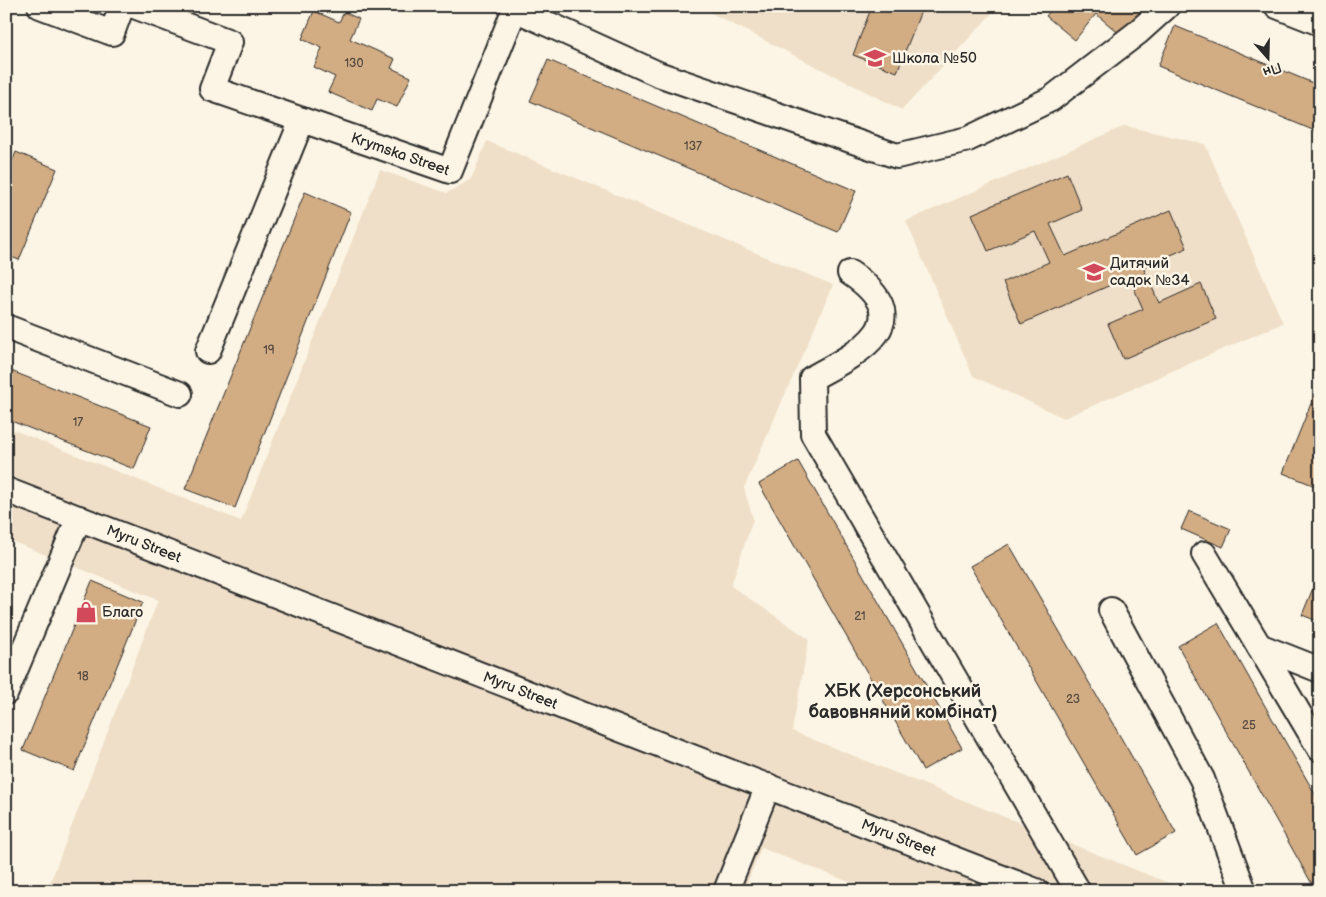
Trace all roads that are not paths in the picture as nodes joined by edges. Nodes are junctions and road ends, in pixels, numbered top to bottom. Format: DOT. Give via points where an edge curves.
graph roads {
  1 [pos="40,6"];
  2 [pos="122,6"];
  3 [pos="134,6"];
  4 [pos="1167,6"];
  5 [pos="1277,6"];
  6 [pos="516,8"];
  7 [pos="1320,23"];
  8 [pos="302,120"];
  9 [pos="850,273"];
  10 [pos="6,327"];
  11 [pos="208,351"];
  12 [pos="180,394"];
  13 [pos="6,490"];
  14 [pos="79,518"];
  15 [pos="1204,554"];
  16 [pos="1111,610"];
  17 [pos="1258,646"];
  18 [pos="1320,670"];
  19 [pos="6,692"];
  20 [pos="1320,749"];
  21 [pos="768,786"];
  22 [pos="1033,890"];
  23 [pos="726,891"];
  24 [pos="1078,891"];
  25 [pos="1244,891"];
  1 -- 2 [label="street" via="112,33"];
  3 -- 8 [label="street, Krymska Street" via="230,42 212,89"];
  4 -- 6 [label="street" via="1051,99 968,139 897,156 658,74"];
  5 -- 7 [label="street"];
  6 -- 8 [label="street, Krymska Street" via="450,170"];
  8 -- 11 [label="street"];
  9 -- 24 [label="street" via="872,292 884,317 878,334 839,364 812,378 813,434"];
  10 -- 12 [label="street"];
  13 -- 14 [label="street, Myru Street"];
  14 -- 19 [label="street"];
  14 -- 21 [label="street, Myru Street"];
  15 -- 17 [label="street"];
  16 -- 25 [label="street" via="1202,779"];
  17 -- 18 [label="street"];
  17 -- 20 [label="street"];
  21 -- 22 [label="street, Myru Street"];
  21 -- 23 [label="street"];
}
